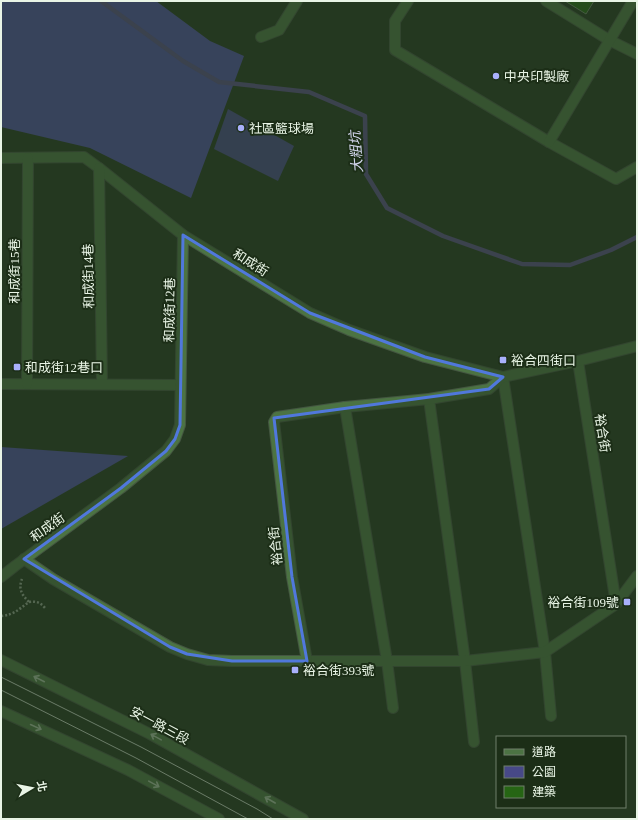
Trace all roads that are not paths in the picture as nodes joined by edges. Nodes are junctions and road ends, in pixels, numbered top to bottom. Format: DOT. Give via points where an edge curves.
graph roads {
  1 [pos="297,1"];
  2 [pos="408,1"];
  3 [pos="546,1"];
  4 [pos="633,1"];
  5 [pos="261,37"];
  6 [pos="609,40"];
  7 [pos="637,54"];
  8 [pos="548,142"];
  9 [pos="1,158"];
  10 [pos="28,158"];
  11 [pos="637,167"];
  12 [pos="99,168"];
  13 [pos="183,235"];
  14 [pos="637,346"];
  15 [pos="578,361"];
  16 [pos="503,378"];
  17 [pos="1,384"];
  18 [pos="27,384"];
  19 [pos="102,384"];
  20 [pos="180,385"];
  21 [pos="429,398"];
  22 [pos="346,407"];
  23 [pos="24,559"];
  24 [pos="637,576"];
  25 [pos="1,578"];
  26 [pos="616,604"];
  27 [pos="545,652"];
  28 [pos="1,660"];
  29 [pos="307,660"];
  30 [pos="387,661"];
  31 [pos="465,662"];
  32 [pos="393,708"];
  33 [pos="1,711"];
  34 [pos="551,716"];
  35 [pos="474,742"];
  36 [pos="219,819"];
  37 [pos="303,819"];
  1 -- 5 [label="street" via="279,30"];
  2 -- 8 [label="street" via="395,21 395,50"];
  3 -- 6 [label="street"];
  4 -- 6 [label="street"];
  6 -- 7 [label="street"];
  6 -- 8 [label="street"];
  8 -- 11 [label="street" via="616,179"];
  9 -- 10 [label="street, 和成街"];
  10 -- 12 [label="street, 和成街" via="84,157"];
  10 -- 18 [label="street, 和成街15巷"];
  12 -- 13 [label="street, 和成街"];
  12 -- 19 [label="street, 和成街14巷"];
  13 -- 16 [label="street, 和成街" via="310,313 425,357"];
  13 -- 20 [label="street, 和成街12巷"];
  14 -- 15 [label="street, 裕合街"];
  15 -- 16 [label="street, 裕合街"];
  15 -- 26 [label="street, 裕合街"];
  16 -- 21 [label="street, 裕合街" via="489,389"];
  16 -- 27 [label="street"];
  17 -- 18 [label="street"];
  18 -- 19 [label="street"];
  19 -- 20 [label="street"];
  20 -- 23 [label="street, 和成街" via="180,425 175,439 166,452"];
  21 -- 22 [label="street, 裕合街"];
  21 -- 31 [label="street"];
  22 -- 29 [label="street, 裕合街" via="277,417 274,422 292,577"];
  22 -- 30 [label="street"];
  23 -- 25 [label="street, 和成街"];
  23 -- 29 [label="street" via="170,648 186,654 208,660"];
  24 -- 26 [label="street"];
  26 -- 27 [label="street"];
  27 -- 31 [label="street"];
  27 -- 34 [label="street"];
  37 -- 28 [label="street, 安一路三段, one-way" via="150,734"];
  29 -- 30 [label="street"];
  30 -- 31 [label="street"];
  30 -- 32 [label="street"];
  31 -- 35 [label="street"];
  33 -- 36 [label="street, one-way" via="128,770"];
}
